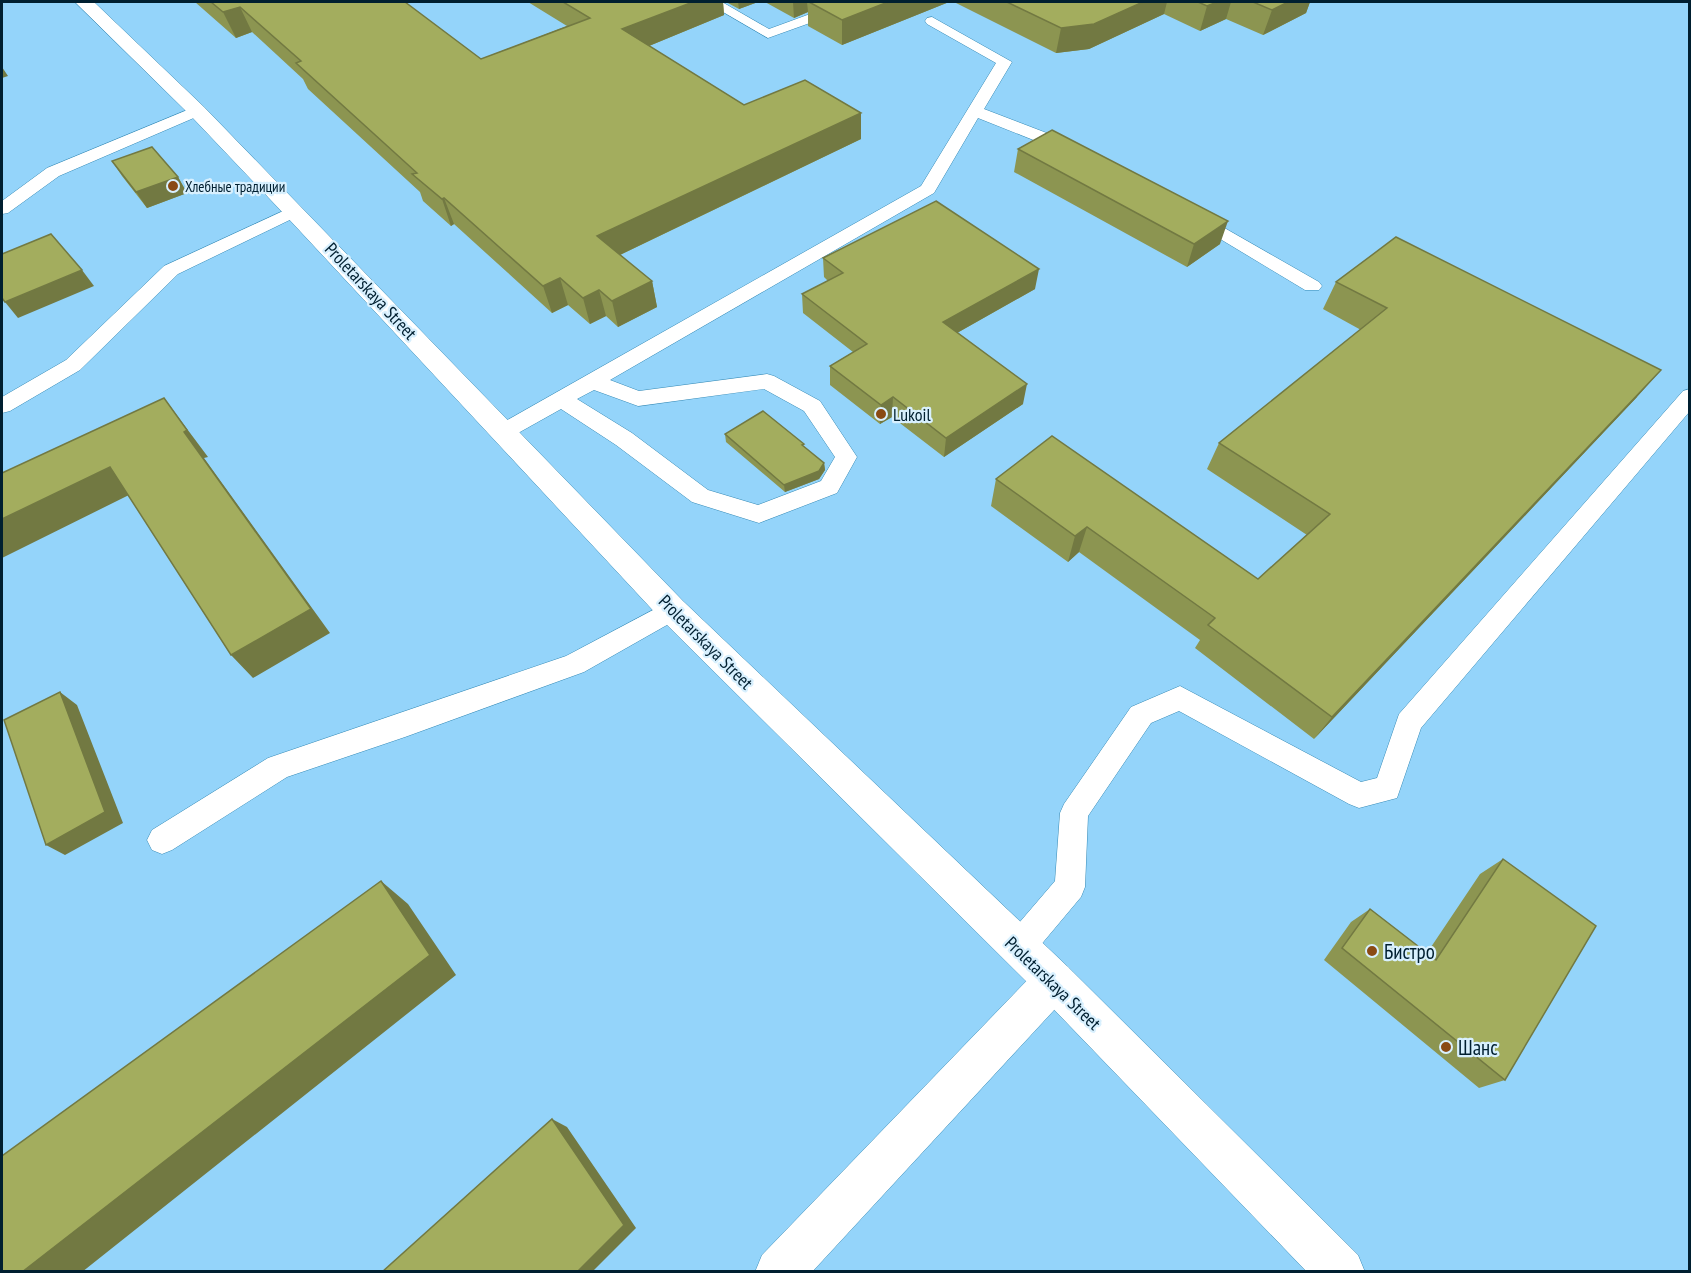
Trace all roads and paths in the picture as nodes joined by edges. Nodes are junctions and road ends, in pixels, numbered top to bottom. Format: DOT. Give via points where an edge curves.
graph roads {
  1 [pos="84,2"];
  2 [pos="713,2"];
  3 [pos="855,2"];
  4 [pos="932,21"];
  5 [pos="197,111"];
  6 [pos="974,111"];
  7 [pos="1083,154"];
  8 [pos="1173,203"];
  9 [pos="2,209"];
  10 [pos="294,211"];
  11 [pos="1311,286"];
  12 [pos="592,381"];
  13 [pos="1689,396"];
  14 [pos="561,399"];
  15 [pos="2,406"];
  16 [pos="503,432"];
  17 [pos="672,610"];
  18 [pos="162,840"];
  19 [pos="1018,948"];
  20 [pos="1054,981"];
  21 [pos="779,1272"];
  22 [pos="1341,1272"];
  1 -- 5 [label="street, Proletarskaya Street"];
  2 -- 3 [label="lane" via="768,34"];
  4 -- 6 [label="lane" via="1004,62"];
  5 -- 9 [label="lane" via="53,172"];
  5 -- 10 [label="street, Proletarskaya Street"];
  6 -- 7 [label="lane"];
  6 -- 12 [label="lane" via="928,189"];
  8 -- 11 [label="lane"];
  10 -- 15 [label="lane" via="171,270 73,365"];
  10 -- 16 [label="street, Proletarskaya Street"];
  12 -- 14 [label="lane"];
  12 -- 14 [label="lane" via="638,399 767,381 813,406 846,457 829,487 759,514 700,496 624,439"];
  13 -- 19 [label="lane" via="1409,722 1387,789 1359,795 1180,698 1141,715 1074,813 1071,886"];
  14 -- 16 [label="lane"];
  16 -- 17 [label="street, Proletarskaya Street"];
  17 -- 18 [label="lane" via="575,664 278,767"];
  17 -- 19 [label="street, Proletarskaya Street"];
  19 -- 20 [label="street, Proletarskaya Street"];
  20 -- 21 [label="street"];
  20 -- 22 [label="street, Proletarskaya Street"];
}
